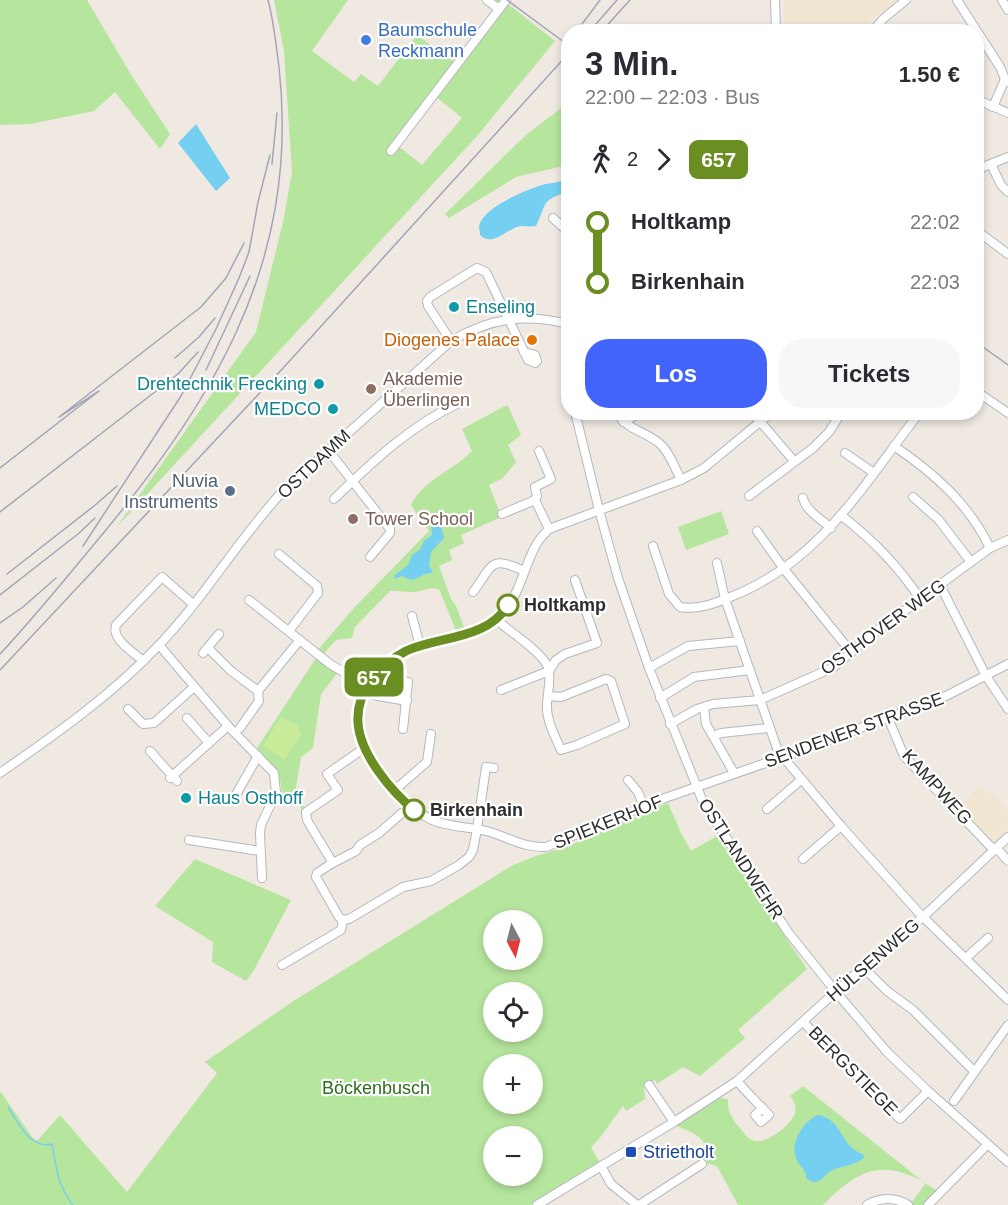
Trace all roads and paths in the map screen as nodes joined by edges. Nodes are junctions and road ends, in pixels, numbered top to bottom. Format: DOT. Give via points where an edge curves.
graph roads {
  1 [pos="487,0"];
  2 [pos="506,0"];
  3 [pos="775,0"];
  4 [pos="906,0"];
  5 [pos="957,0"];
  6 [pos="1002,0"];
  7 [pos="499,9"];
  8 [pos="1008,10"];
  9 [pos="776,24"];
  10 [pos="880,24"];
  11 [pos="972,24"];
  12 [pos="984,42"];
  13 [pos="1006,80"];
  14 [pos="984,103"];
  15 [pos="993,107"];
  16 [pos="1008,113"];
  17 [pos="391,151"];
  18 [pos="1008,157"];
  19 [pos="991,164"];
  20 [pos="984,167"];
  21 [pos="1008,192"];
  22 [pos="553,218"];
  23 [pos="561,225"];
  24 [pos="984,236"];
  25 [pos="1008,254"];
  26 [pos="507,319"];
  27 [pos="561,323"];
  28 [pos="452,341"];
  29 [pos="524,352"];
  30 [pos="984,396"];
  31 [pos="461,402"];
  32 [pos="1008,413"];
  33 [pos="577,420"];
  34 [pos="628,420"];
  35 [pos="836,420"];
  36 [pos="914,420"];
  37 [pos="624,422"];
  38 [pos="761,422"];
  39 [pos="894,446"];
  40 [pos="328,450"];
  41 [pos="539,451"];
  42 [pos="845,453"];
  43 [pos="794,461"];
  44 [pos="874,473"];
  45 [pos="681,480"];
  46 [pos="353,481"];
  47 [pos="749,496"];
  48 [pos="913,496"];
  49 [pos="803,498"];
  50 [pos="334,499"];
  51 [pos="535,500"];
  52 [pos="599,510"];
  53 [pos="502,514"];
  54 [pos="842,516"];
  55 [pos="831,528"];
  56 [pos="549,529"];
  57 [pos="757,531"];
  58 [pos="1008,540"];
  59 [pos="653,546"];
  60 [pos="990,548"];
  61 [pos="279,554"];
  62 [pos="370,557"];
  63 [pos="971,562"];
  64 [pos="717,563"];
  65 [pos="784,569"];
  66 [pos="524,571"];
  67 [pos="575,580"];
  68 [pos="940,585"];
  69 [pos="473,592"];
  70 [pos="725,599"];
  71 [pos="249,600"];
  72 [pos="921,600"];
  73 [pos="193,604"];
  74 [pos="412,616"];
  75 [pos="497,620"];
  76 [pos="289,631"];
  77 [pos="219,634"];
  78 [pos="299,641"];
  79 [pos="740,641"];
  80 [pos="159,645"];
  81 [pos="420,646"];
  82 [pos="851,652"];
  83 [pos="143,661"];
  84 [pos="1008,664"];
  85 [pos="649,668"];
  86 [pos="750,670"];
  87 [pos="549,672"];
  88 [pos="986,676"];
  89 [pos="408,682"];
  90 [pos="367,686"];
  91 [pos="195,687"];
  92 [pos="501,690"];
  93 [pos="258,691"];
  94 [pos="548,696"];
  95 [pos="660,698"];
  96 [pos="760,700"];
  97 [pos="407,701"];
  98 [pos="704,706"];
  99 [pos="128,709"];
  100 [pos="1008,709"];
  101 [pos="187,718"];
  102 [pos="888,718"];
  103 [pos="670,724"];
  104 [pos="228,726"];
  105 [pos="240,728"];
  106 [pos="769,728"];
  107 [pos="403,729"];
  108 [pos="431,734"];
  109 [pos="714,736"];
  110 [pos="209,743"];
  111 [pos="363,748"];
  112 [pos="150,751"];
  113 [pos="258,756"];
  114 [pos="783,757"];
  115 [pos="494,768"];
  116 [pos="0,773"];
  117 [pos="734,773"];
  118 [pos="628,780"];
  119 [pos="801,780"];
  120 [pos="393,788"];
  121 [pos="696,788"];
  122 [pos="234,798"];
  123 [pos="410,806"];
  124 [pos="644,807"];
  125 [pos="768,809"];
  126 [pos="841,826"];
  127 [pos="477,830"];
  128 [pos="1008,837"];
  129 [pos="189,840"];
  130 [pos="995,850"];
  131 [pos="260,851"];
  132 [pos="803,859"];
  133 [pos="1008,861"];
  134 [pos="331,864"];
  135 [pos="262,878"];
  136 [pos="923,917"];
  137 [pos="344,920"];
  138 [pos="988,938"];
  139 [pos="966,958"];
  140 [pos="282,965"];
  141 [pos="863,967"];
  142 [pos="836,992"];
  143 [pos="1008,1000"];
  144 [pos="803,1022"];
  145 [pos="1008,1025"];
  146 [pos="974,1071"];
  147 [pos="737,1081"];
  148 [pos="649,1085"];
  149 [pos="928,1091"];
  150 [pos="954,1101"];
  151 [pos="763,1108"];
  152 [pos="674,1122"];
  153 [pos="987,1145"];
  154 [pos="1008,1162"];
  155 [pos="702,1164"];
  156 [pos="601,1166"];
  157 [pos="537,1205"];
  158 [pos="638,1205"];
  159 [pos="867,1205"];
  160 [pos="908,1205"];
  161 [pos="927,1205"];
  1 -- 7 [label="street"];
  2 -- 7 [label="street"];
  3 -- 9 [label="street"];
  4 -- 10 [label="street"];
  5 -- 11 [label="street"];
  6 -- 8 [label="street"];
  7 -- 17 [label="street"];
  12 -- 13 [label="street"];
  13 -- 15 [label="street"];
  14 -- 15 [label="street"];
  15 -- 16 [label="street"];
  18 -- 19 [label="street"];
  19 -- 20 [label="street"];
  19 -- 21 [label="street"];
  22 -- 23 [label="street"];
  24 -- 25 [label="street"];
  26 -- 27 [label="street, OSTDAMM" via="534,317"];
  26 -- 28 [label="street, OSTDAMM" via="478,327"];
  26 -- 28 [label="street" via="486,272 477,268 427,301"];
  26 -- 29 [label="street"];
  28 -- 40 [label="street, OSTDAMM"];
  30 -- 32 [label="street"];
  31 -- 46 [label="street" via="418,425"];
  33 -- 52 [label="street, OSTLANDWEHR"];
  34 -- 37 [label="street"];
  35 -- 43 [label="street" via="825,437"];
  36 -- 39 [label="street"];
  37 -- 45 [label="street" via="659,443"];
  38 -- 43 [label="street"];
  38 -- 45 [label="street" via="704,468"];
  39 -- 44 [label="street"];
  39 -- 60 [label="street" via="923,465 949,490 969,512"];
  40 -- 46 [label="street"];
  40 -- 73 [label="street, OSTDAMM" via="263,513"];
  41 -- 51 [label="street" via="551,479 535,487"];
  42 -- 44 [label="street"];
  43 -- 47 [label="street"];
  44 -- 54 [label="street"];
  45 -- 52 [label="street"];
  46 -- 50 [label="street"];
  46 -- 62 [label="street" via="390,529"];
  48 -- 63 [label="street" via="938,519"];
  49 -- 55 [label="street"];
  51 -- 53 [label="street"];
  51 -- 56 [label="street"];
  52 -- 56 [label="street"];
  52 -- 85 [label="street, OSTLANDWEHR"];
  54 -- 55 [label="street"];
  54 -- 72 [label="street" via="885,553"];
  55 -- 65 [label="street"];
  56 -- 66 [label="street" via="535,545"];
  57 -- 65 [label="street"];
  58 -- 60 [label="street, OSTHOVER WEG"];
  59 -- 70 [label="street" via="669,594 680,607 695,608"];
  60 -- 63 [label="street, OSTHOVER WEG"];
  61 -- 76 [label="street" via="317,586 318,593"];
  63 -- 68 [label="street, OSTHOVER WEG"];
  64 -- 70 [label="street"];
  65 -- 70 [label="street"];
  65 -- 82 [label="street"];
  66 -- 69 [label="street" via="496,562"];
  66 -- 75 [label="street"];
  67 -- 87 [label="street" via="597,643 565,654"];
  68 -- 72 [label="street, OSTHOVER WEG"];
  68 -- 88 [label="street"];
  70 -- 79 [label="street"];
  71 -- 76 [label="street"];
  72 -- 82 [label="street, OSTHOVER WEG"];
  73 -- 80 [label="street, OSTDAMM"];
  73 -- 83 [label="street" via="162,577 116,625 116,636"];
  74 -- 81 [label="street"];
  75 -- 81 [label="street, SPIEKERHOF"];
  75 -- 87 [label="street" via="540,655"];
  76 -- 78 [label="street"];
  77 -- 93 [label="street" via="205,650"];
  78 -- 90 [label="street"];
  78 -- 93 [label="street"];
  79 -- 85 [label="street" via="688,646"];
  79 -- 86 [label="street"];
  80 -- 83 [label="street, OSTDAMM"];
  80 -- 91 [label="street"];
  81 -- 90 [label="street, SPIEKERHOF" via="393,659"];
  82 -- 96 [label="street, OSTHOVER WEG" via="834,668"];
  83 -- 116 [label="street, OSTDAMM" via="96,705"];
  84 -- 88 [label="street, SENDENER STRASSE"];
  85 -- 95 [label="street, OSTLANDWEHR"];
  86 -- 95 [label="street" via="694,677"];
  86 -- 96 [label="street"];
  87 -- 92 [label="street"];
  87 -- 94 [label="street"];
  88 -- 100 [label="street"];
  88 -- 102 [label="street, SENDENER STRASSE"];
  89 -- 97 [label="street"];
  90 -- 97 [label="street" via="373,695"];
  90 -- 111 [label="street, SPIEKERHOF" via="358,721"];
  91 -- 99 [label="street" via="154,723 143,724"];
  91 -- 104 [label="street"];
  93 -- 105 [label="street" via="260,701"];
  94 -- 94 [label="street" via="550,724 561,750 625,724 611,681 606,679 561,697"];
  95 -- 103 [label="street, OSTLANDWEHR"];
  96 -- 98 [label="street, OSTHOVER WEG"];
  96 -- 106 [label="street"];
  97 -- 107 [label="street"];
  98 -- 103 [label="street"];
  98 -- 109 [label="street" via="706,723"];
  101 -- 110 [label="street"];
  102 -- 114 [label="street, SENDENER STRASSE"];
  102 -- 130 [label="street, KAMPWEG" via="904,756"];
  103 -- 121 [label="street, OSTLANDWEHR"];
  104 -- 110 [label="street"];
  104 -- 113 [label="street"];
  106 -- 109 [label="street"];
  106 -- 114 [label="street"];
  108 -- 120 [label="street" via="427,762"];
  109 -- 117 [label="street"];
  110 -- 112 [label="street" via="173,779"];
  111 -- 120 [label="street, SPIEKERHOF"];
  111 -- 134 [label="street" via="327,774 338,790 306,812"];
  113 -- 122 [label="street"];
  113 -- 131 [label="street" via="274,773 276,793 261,825"];
  114 -- 117 [label="street, SENDENER STRASSE"];
  114 -- 119 [label="street"];
  115 -- 127 [label="street" via="486,767"];
  117 -- 121 [label="street, SENDENER STRASSE"];
  118 -- 124 [label="street"];
  119 -- 125 [label="street"];
  119 -- 126 [label="street"];
  120 -- 123 [label="street, SPIEKERHOF"];
  121 -- 124 [label="street, SPIEKERHOF"];
  121 -- 142 [label="street, OSTLANDWEHR" via="788,932"];
  123 -- 127 [label="street, SPIEKERHOF" via="435,822"];
  123 -- 134 [label="street" via="357,851"];
  124 -- 127 [label="street, SPIEKERHOF" via="546,847 534,848"];
  126 -- 132 [label="street"];
  126 -- 136 [label="street"];
  127 -- 137 [label="street" via="473,850 459,865 432,881 404,887"];
  128 -- 130 [label="street, HÜLSENWEG"];
  129 -- 131 [label="street"];
  130 -- 133 [label="street, KAMPWEG"];
  130 -- 136 [label="street, HÜLSENWEG"];
  131 -- 135 [label="street"];
  134 -- 137 [label="street" via="316,877"];
  136 -- 139 [label="street"];
  136 -- 141 [label="street, HÜLSENWEG"];
  137 -- 140 [label="street" via="341,930"];
  138 -- 139 [label="street"];
  139 -- 143 [label="street"];
  141 -- 142 [label="street, HÜLSENWEG"];
  141 -- 146 [label="street"];
  142 -- 144 [label="street, HÜLSENWEG"];
  142 -- 149 [label="street, OSTLANDWEHR" via="887,1052"];
  144 -- 147 [label="street, HÜLSENWEG"];
  144 -- 149 [label="street, BERGSTIEGE" via="900,1119"];
  145 -- 146 [label="street"];
  146 -- 150 [label="street"];
  147 -- 151 [label="street"];
  147 -- 152 [label="street, HÜLSENWEG"];
  148 -- 152 [label="street"];
  149 -- 153 [label="street, OSTLANDWEHR"];
  152 -- 156 [label="street, HÜLSENWEG"];
  153 -- 154 [label="street, OSTLANDWEHR"];
  153 -- 161 [label="street"];
  155 -- 158 [label="street"];
  156 -- 157 [label="street, HÜLSENWEG"];
  156 -- 158 [label="street" via="611,1184"];
  159 -- 160 [label="street" via="887,1199"];
}
